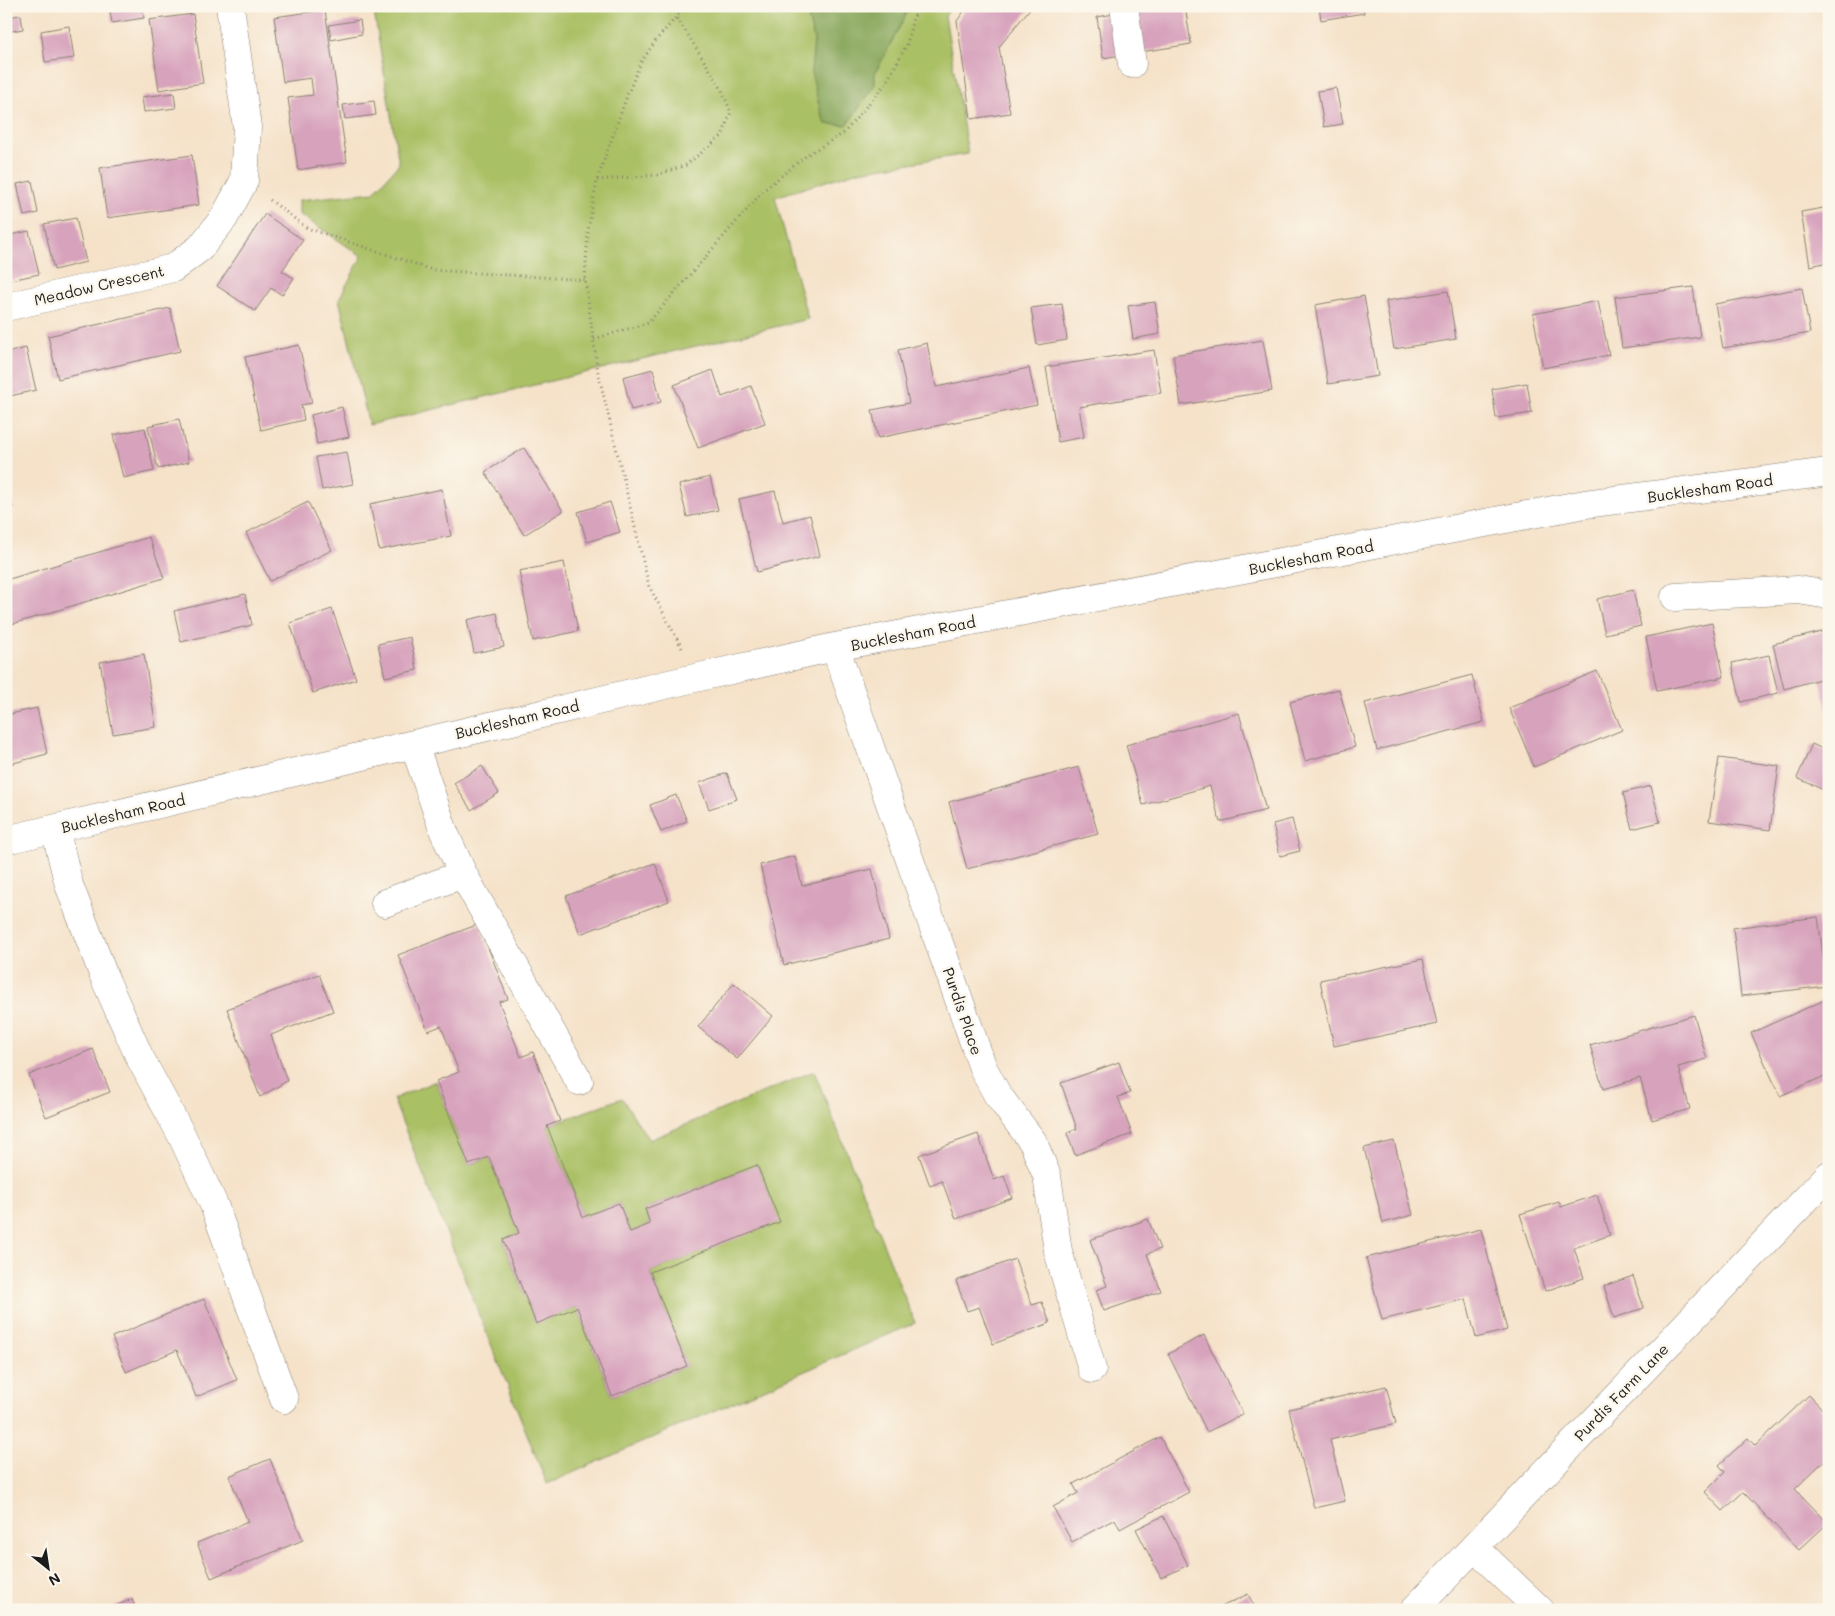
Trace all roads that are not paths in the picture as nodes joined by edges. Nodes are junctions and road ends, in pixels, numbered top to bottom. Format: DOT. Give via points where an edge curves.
graph roads {
  1 [pos="230,6"];
  2 [pos="1124,6"];
  3 [pos="1132,64"];
  4 [pos="6,307"];
  5 [pos="1829,472"];
  6 [pos="1829,595"];
  7 [pos="1675,597"];
  8 [pos="835,648"];
  9 [pos="414,744"];
  10 [pos="54,829"];
  11 [pos="6,840"];
  12 [pos="463,874"];
  13 [pos="385,903"];
  14 [pos="579,1081"];
  15 [pos="1829,1175"];
  16 [pos="1092,1369"];
  17 [pos="284,1399"];
  18 [pos="1474,1546"];
  19 [pos="1414,1610"];
  20 [pos="1540,1610"];
  1 -- 4 [label="street, Meadow Crescent" via="247,127 244,181 224,218 200,248 173,268"];
  2 -- 3 [label="street"];
  5 -- 8 [label="street, Bucklesham Road" via="1585,504"];
  6 -- 7 [label="street" via="1798,590"];
  8 -- 9 [label="street, Bucklesham Road"];
  8 -- 16 [label="street, Purdis Place" via="982,1068 996,1094 1033,1142 1047,1176 1058,1251"];
  9 -- 10 [label="street, Bucklesham Road"];
  9 -- 12 [label="street" via="444,832"];
  10 -- 11 [label="street, Bucklesham Road"];
  10 -- 17 [label="street" via="69,885 105,979 139,1056 214,1204"];
  12 -- 13 [label="street"];
  12 -- 14 [label="street"];
  15 -- 18 [label="street, Purdis Farm Lane"];
  18 -- 19 [label="street, Purdis Farm Lane"];
  18 -- 20 [label="street"];
}
